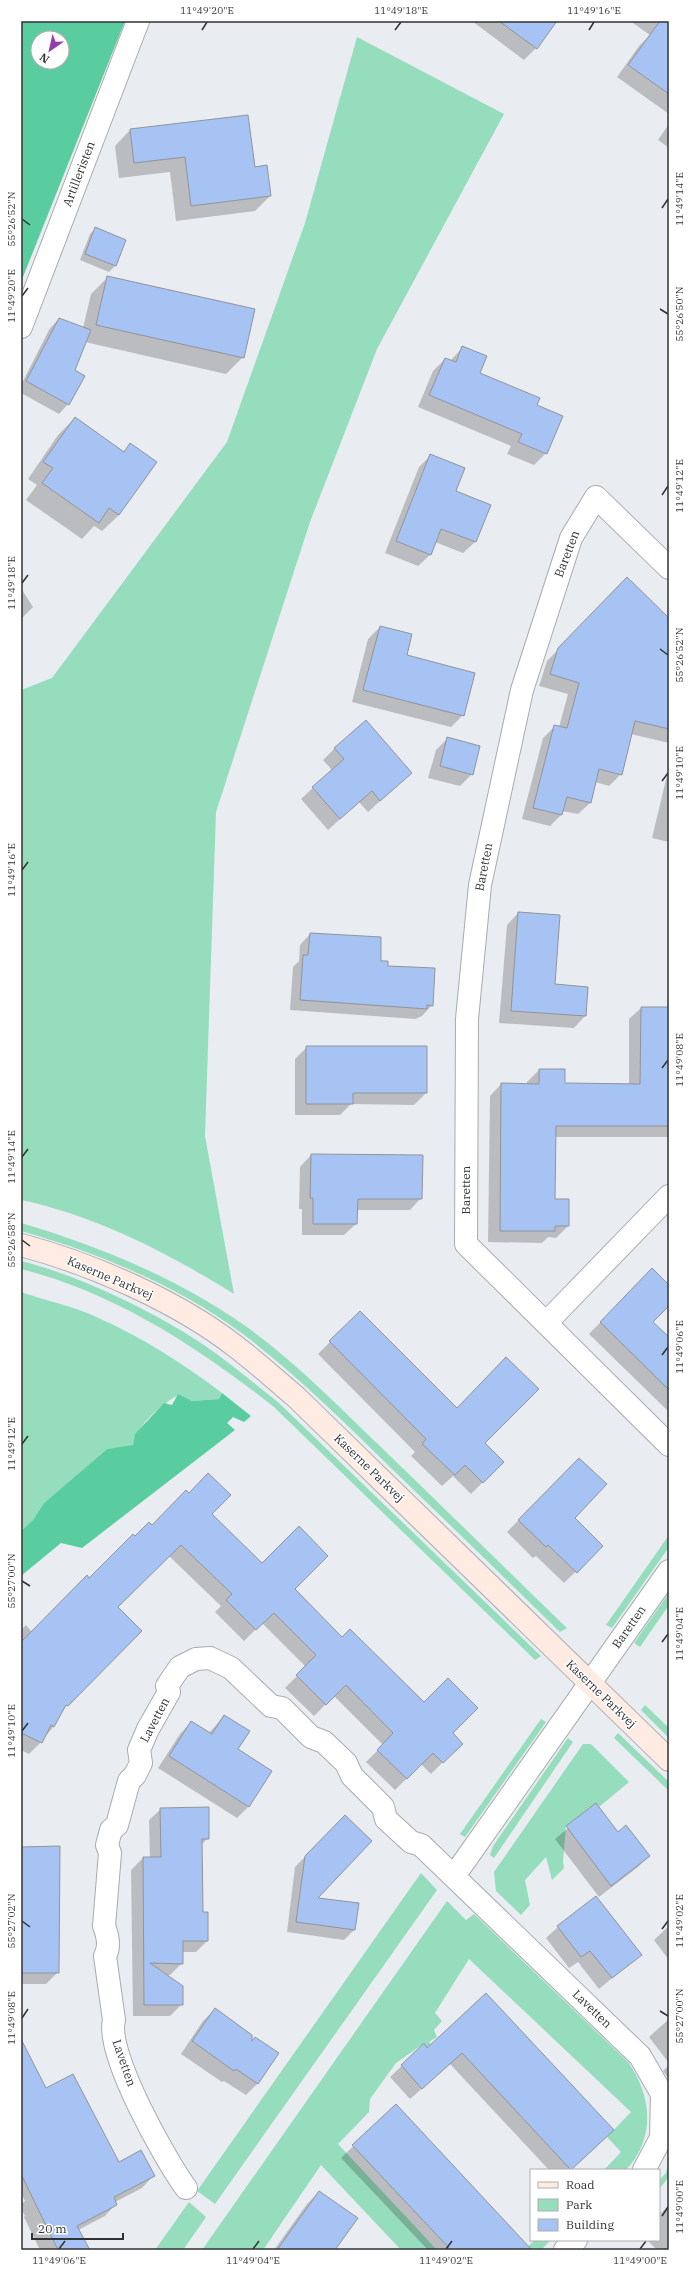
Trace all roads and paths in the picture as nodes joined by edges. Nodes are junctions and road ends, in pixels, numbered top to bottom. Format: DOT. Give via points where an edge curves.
graph roads {
  1 [pos="138,21"];
  2 [pos="21,327"];
  3 [pos="669,568"];
  4 [pos="669,1196"];
  5 [pos="21,1245"];
  6 [pos="546,1323"];
  7 [pos="669,1445"];
  8 [pos="669,1571"];
  9 [pos="589,1683"];
  10 [pos="669,1760"];
  11 [pos="454,1876"];
  12 [pos="645,2169"];
  13 [pos="186,2188"];
  14 [pos="575,2241"];
  15 [pos="565,2250"];
  1 -- 2 [label="street, Artilleristen"];
  3 -- 6 [label="street, Baretten" via="596,497 571,538 522,690 480,884 467,1019 466,1244"];
  4 -- 6 [label="street"];
  5 -- 9 [label="street, Kaserne Parkvej" via="94,1269 169,1304 234,1345 296,1397"];
  6 -- 7 [label="street, Baretten"];
  8 -- 9 [label="street, Baretten"];
  9 -- 10 [label="street, Kaserne Parkvej"];
  9 -- 11 [label="street"];
  11 -- 12 [label="street, Lavetten" via="640,2056 662,2094 661,2138"];
  11 -- 13 [label="street, Lavetten" via="421,1844 411,1842 386,1819 383,1807 352,1776 346,1763 324,1742 311,1737 282,1708 271,1706 231,1668 210,1658 196,1659 180,1667 167,1686 169,1692 139,1750 141,1763 135,1775 128,1781 117,1825 111,1830 104,1926 108,1934 108,1951 105,1956 114,2020 112,2027 121,2061 161,2149"];
  14 -- 15 [label="street"];
}
